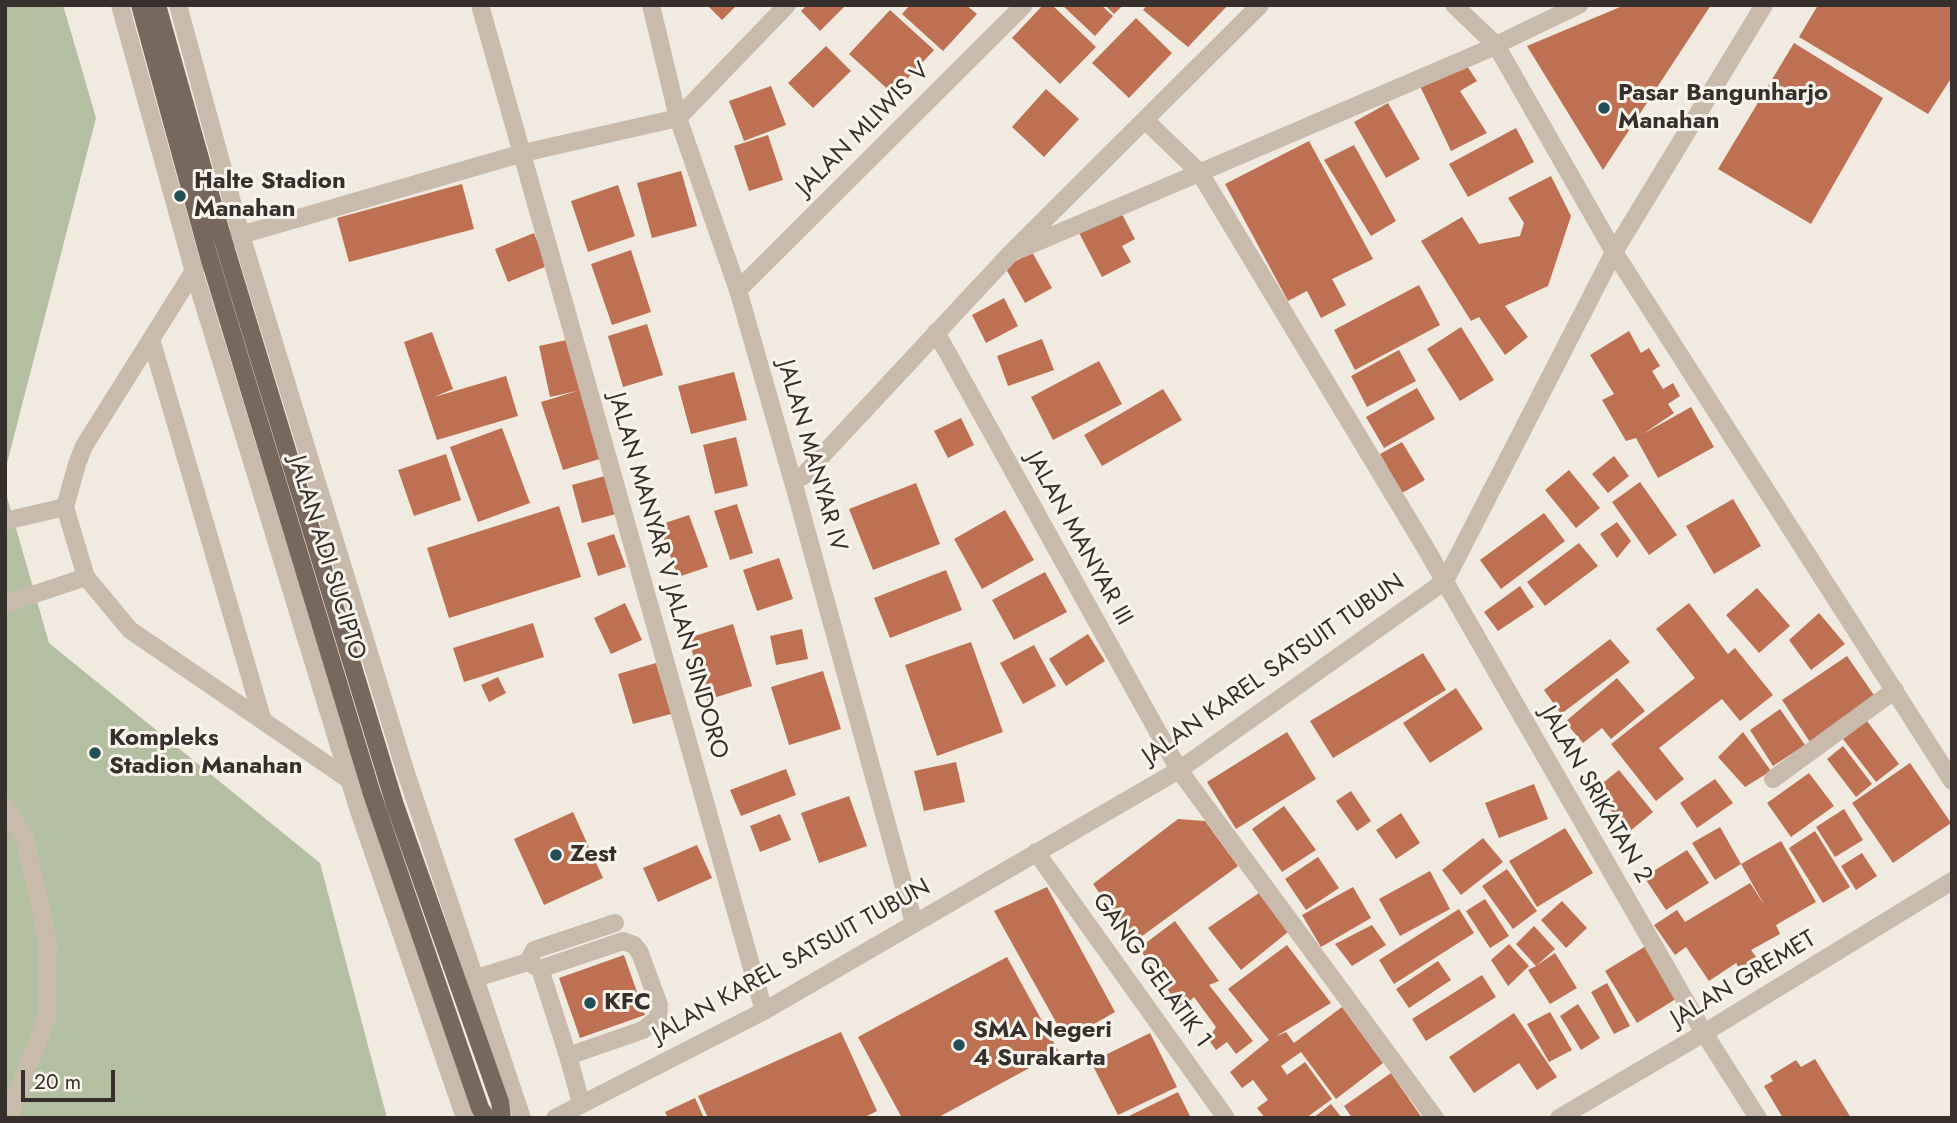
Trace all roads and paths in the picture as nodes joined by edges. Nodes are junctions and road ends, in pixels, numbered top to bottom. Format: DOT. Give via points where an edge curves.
graph roads {
  1 [pos="120,5"];
  2 [pos="140,5"];
  3 [pos="178,5"];
  4 [pos="480,5"];
  5 [pos="651,5"];
  6 [pos="787,5"];
  7 [pos="1024,5"];
  8 [pos="1260,5"];
  9 [pos="1454,5"];
  10 [pos="1579,5"];
  11 [pos="1764,5"];
  12 [pos="162,7"];
  13 [pos="1493,46"];
  14 [pos="678,118"];
  15 [pos="1146,121"];
  16 [pos="523,153"];
  17 [pos="1200,173"];
  18 [pos="241,235"];
  19 [pos="223,240"];
  20 [pos="207,250"];
  21 [pos="1614,252"];
  22 [pos="1011,253"];
  23 [pos="194,272"];
  24 [pos="738,290"];
  25 [pos="936,332"];
  26 [pos="151,339"];
  27 [pos="802,477"];
  28 [pos="65,507"];
  29 [pos="5,522"];
  30 [pos="341,561"];
  31 [pos="322,566"];
  32 [pos="86,577"];
  33 [pos="1445,580"];
  34 [pos="5,604"];
  35 [pos="373,665"];
  36 [pos="354,671"];
  37 [pos="1895,690"];
  38 [pos="263,721"];
  39 [pos="405,770"];
  40 [pos="1179,770"];
  41 [pos="387,776"];
  42 [pos="1773,779"];
  43 [pos="351,781"];
  44 [pos="1952,781"];
  45 [pos="372,794"];
  46 [pos="5,806"];
  47 [pos="433,852"];
  48 [pos="1036,852"];
  49 [pos="414,859"];
  50 [pos="1952,881"];
  51 [pos="615,923"];
  52 [pos="914,923"];
  53 [pos="534,965"];
  54 [pos="476,978"];
  55 [pos="764,1011"];
  56 [pos="1704,1033"];
  57 [pos="568,1056"];
  58 [pos="581,1103"];
  59 [pos="8,1118"];
  60 [pos="466,1118"];
  61 [pos="486,1118"];
  62 [pos="502,1118"];
  63 [pos="522,1118"];
  64 [pos="555,1118"];
  65 [pos="1226,1118"];
  66 [pos="1435,1118"];
  67 [pos="1559,1118"];
  68 [pos="1758,1118"];
  1 -- 23 [label="street, JALAN ADI SUCIPTO"];
  2 -- 20 [label="main road, JALAN ADI SUCIPTO"];
  3 -- 18 [label="street, JALAN ADI SUCIPTO"];
  4 -- 16 [label="street, JALAN MANYAR V JALAN SINDORO"];
  5 -- 14 [label="street, JALAN MANYAR IV"];
  6 -- 14 [label="street"];
  7 -- 24 [label="street, JALAN MLIWIS V"];
  8 -- 15 [label="street"];
  9 -- 13 [label="street"];
  10 -- 13 [label="street"];
  11 -- 21 [label="street, JALAN KAREL SATSUIT TUBUN"];
  12 -- 19 [label="main road, JALAN ADI SUCIPTO"];
  13 -- 17 [label="street"];
  13 -- 21 [label="street"];
  14 -- 16 [label="street"];
  14 -- 24 [label="street, JALAN MANYAR IV"];
  15 -- 17 [label="street, JALAN SRIKATAN 2"];
  15 -- 22 [label="street"];
  16 -- 18 [label="street"];
  16 -- 55 [label="street, JALAN MANYAR V JALAN SINDORO"];
  17 -- 22 [label="street"];
  17 -- 33 [label="street, JALAN SRIKATAN 2"];
  18 -- 19 [label="street"];
  18 -- 30 [label="street, JALAN ADI SUCIPTO"];
  19 -- 31 [label="main road, JALAN ADI SUCIPTO"];
  20 -- 23 [label="street"];
  20 -- 45 [label="main road, JALAN ADI SUCIPTO"];
  21 -- 33 [label="street, JALAN KAREL SATSUIT TUBUN"];
  21 -- 37 [label="street"];
  22 -- 25 [label="street"];
  23 -- 26 [label="street"];
  23 -- 43 [label="street, JALAN ADI SUCIPTO"];
  24 -- 52 [label="street, JALAN MANYAR IV"];
  25 -- 27 [label="street"];
  25 -- 40 [label="street, JALAN MANYAR III"];
  26 -- 28 [label="street" via="84,446"];
  26 -- 38 [label="street"];
  28 -- 29 [label="street"];
  28 -- 32 [label="street"];
  30 -- 31 [label="street"];
  30 -- 35 [label="street, JALAN ADI SUCIPTO"];
  31 -- 36 [label="main road, JALAN ADI SUCIPTO"];
  32 -- 34 [label="street"];
  32 -- 38 [label="street" via="130,630"];
  33 -- 40 [label="street, JALAN KAREL SATSUIT TUBUN"];
  33 -- 56 [label="street, JALAN SRIKATAN 2"];
  35 -- 36 [label="street"];
  35 -- 39 [label="street, JALAN ADI SUCIPTO"];
  36 -- 41 [label="main road, JALAN ADI SUCIPTO"];
  37 -- 42 [label="street"];
  37 -- 44 [label="street"];
  38 -- 43 [label="street"];
  39 -- 41 [label="street"];
  39 -- 47 [label="street, JALAN ADI SUCIPTO"];
  40 -- 48 [label="street, JALAN KAREL SATSUIT TUBUN"];
  40 -- 66 [label="street, JALAN MANYAR III"];
  41 -- 49 [label="main road, JALAN ADI SUCIPTO"];
  43 -- 45 [label="street"];
  43 -- 60 [label="street, JALAN ADI SUCIPTO"];
  45 -- 61 [label="main road, JALAN ADI SUCIPTO"];
  46 -- 59 [label="street" via="25,838 48,942 47,1017"];
  47 -- 49 [label="street"];
  47 -- 54 [label="street, JALAN ADI SUCIPTO"];
  48 -- 52 [label="street, JALAN KAREL SATSUIT TUBUN"];
  48 -- 65 [label="street, GANG GELATIK 1"];
  49 -- 62 [label="main road, JALAN ADI SUCIPTO"];
  50 -- 56 [label="street, JALAN GREMET"];
  51 -- 53 [label="street" via="534,950"];
  52 -- 55 [label="street, JALAN KAREL SATSUIT TUBUN"];
  53 -- 54 [label="street"];
  53 -- 57 [label="street"];
  53 -- 57 [label="street" via="623,942 640,953 659,1005 658,1018 643,1030"];
  54 -- 63 [label="street, JALAN ADI SUCIPTO"];
  55 -- 58 [label="street, JALAN KAREL SATSUIT TUBUN"];
  56 -- 67 [label="street, JALAN GREMET"];
  56 -- 68 [label="street, JALAN SRIKATAN 2"];
  57 -- 58 [label="street"];
  58 -- 64 [label="street, JALAN KAREL SATSUIT TUBUN"];
}
